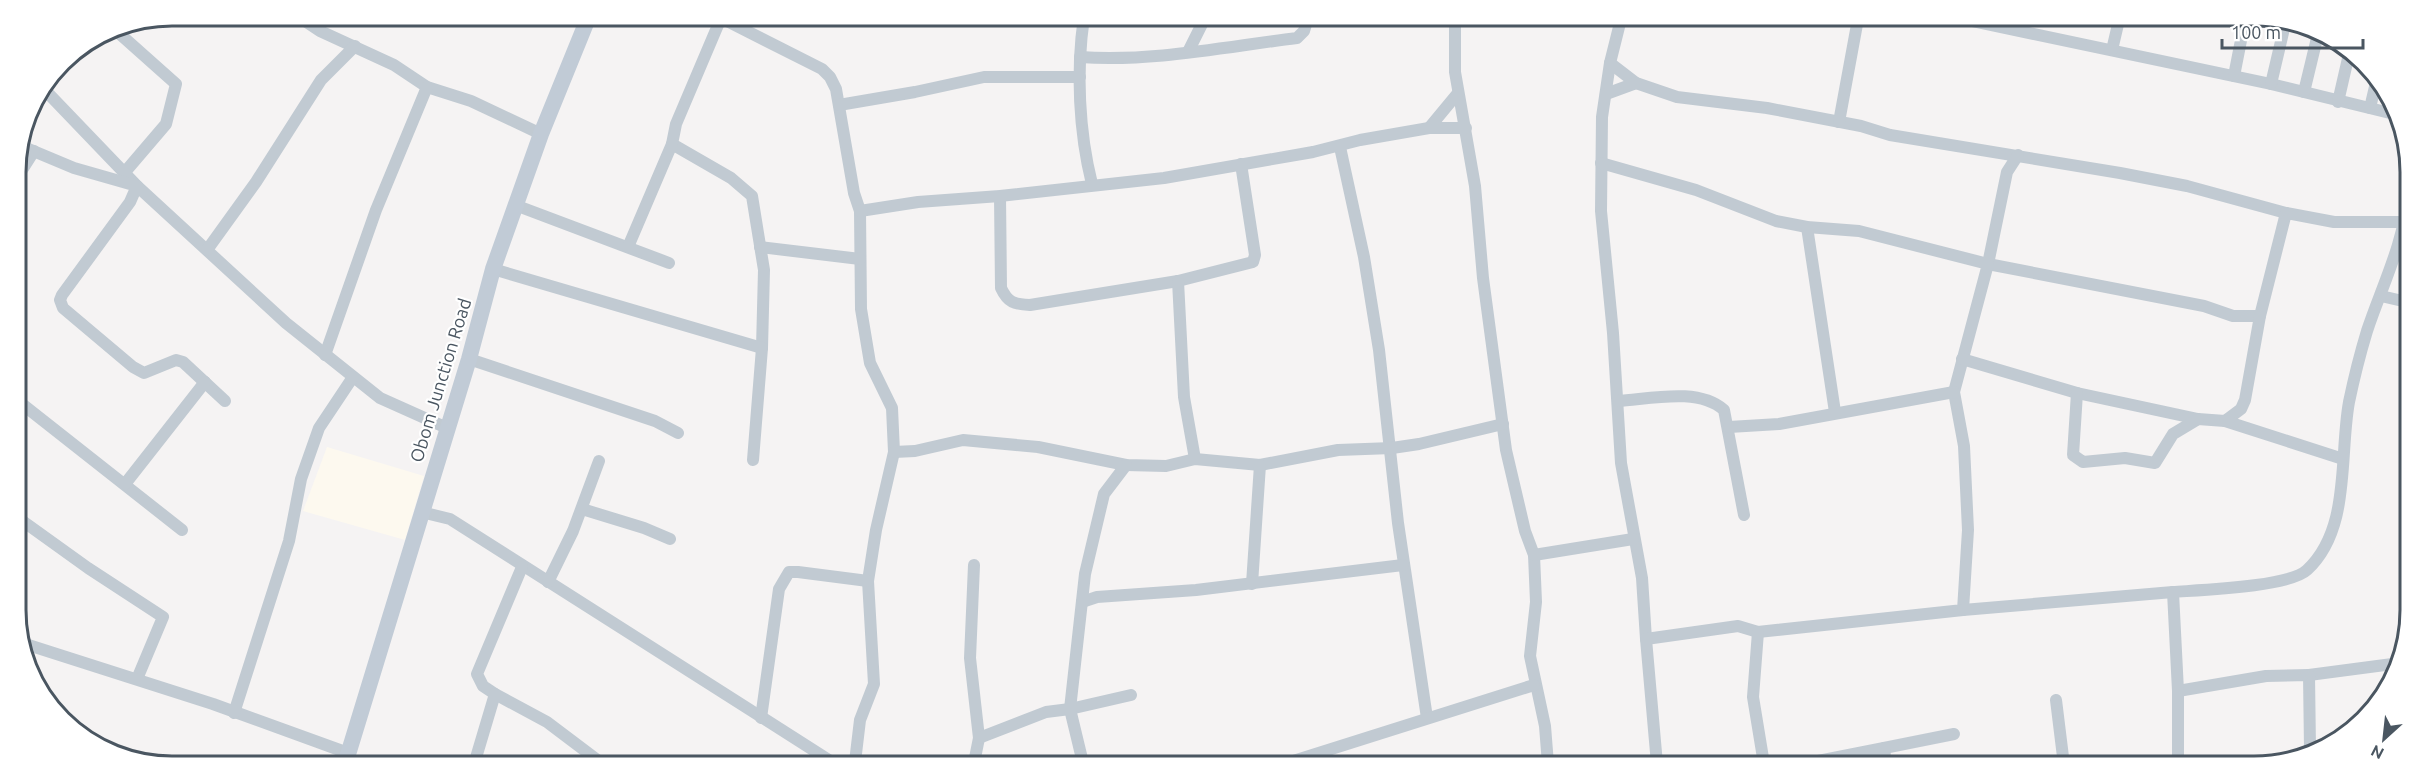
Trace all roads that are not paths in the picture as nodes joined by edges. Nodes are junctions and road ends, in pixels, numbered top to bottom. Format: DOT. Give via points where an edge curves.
graph roads {
  1 [pos="313,26"];
  2 [pos="585,26"];
  3 [pos="715,26"];
  4 [pos="737,26"];
  5 [pos="1083,26"];
  6 [pos="1201,26"];
  7 [pos="1204,26"];
  8 [pos="1306,26"];
  9 [pos="1455,26"];
  10 [pos="1619,26"];
  11 [pos="1857,26"];
  12 [pos="1995,26"];
  13 [pos="2118,26"];
  14 [pos="2244,26"];
  15 [pos="2284,29"];
  16 [pos="121,35"];
  17 [pos="2317,40"];
  18 [pos="355,46"];
  19 [pos="1209,49"];
  20 [pos="2112,51"];
  21 [pos="1188,52"];
  22 [pos="1080,57"];
  23 [pos="2348,60"];
  24 [pos="1610,63"];
  25 [pos="2234,76"];
  26 [pos="1080,77"];
  27 [pos="1636,83"];
  28 [pos="2271,84"];
  29 [pos="427,87"];
  30 [pos="2374,89"];
  31 [pos="2304,92"];
  32 [pos="48,93"];
  33 [pos="1458,93"];
  34 [pos="1606,94"];
  35 [pos="2338,102"];
  36 [pos="839,105"];
  37 [pos="2370,108"];
  38 [pos="2387,112"];
  39 [pos="1839,122"];
  40 [pos="1429,128"];
  41 [pos="1466,128"];
  42 [pos="541,134"];
  43 [pos="672,144"];
  44 [pos="1340,147"];
  45 [pos="28,148"];
  46 [pos="34,151"];
  47 [pos="1999,153"];
  48 [pos="2018,155"];
  49 [pos="1601,163"];
  50 [pos="26,164"];
  51 [pos="1241,164"];
  52 [pos="125,172"];
  53 [pos="2007,172"];
  54 [pos="1092,184"];
  55 [pos="137,186"];
  56 [pos="1000,196"];
  57 [pos="515,205"];
  58 [pos="860,211"];
  59 [pos="2286,213"];
  60 [pos="2400,222"];
  61 [pos="1806,227"];
  62 [pos="2400,235"];
  63 [pos="628,247"];
  64 [pos="760,248"];
  65 [pos="207,250"];
  66 [pos="861,259"];
  67 [pos="669,263"];
  68 [pos="1988,264"];
  69 [pos="494,269"];
  70 [pos="1178,281"];
  71 [pos="2381,296"];
  72 [pos="2400,300"];
  73 [pos="2260,316"];
  74 [pos="762,348"];
  75 [pos="325,355"];
  76 [pos="469,359"];
  77 [pos="1962,359"];
  78 [pos="352,377"];
  79 [pos="205,382"];
  80 [pos="1954,392"];
  81 [pos="2077,393"];
  82 [pos="225,401"];
  83 [pos="1618,401"];
  84 [pos="26,407"];
  85 [pos="1835,412"];
  86 [pos="2198,419"];
  87 [pos="2224,421"];
  88 [pos="1503,424"];
  89 [pos="1729,427"];
  90 [pos="447,429"];
  91 [pos="678,433"];
  92 [pos="1392,448"];
  93 [pos="894,452"];
  94 [pos="1195,459"];
  95 [pos="2343,459"];
  96 [pos="599,460"];
  97 [pos="753,460"];
  98 [pos="1126,465"];
  99 [pos="1260,465"];
  100 [pos="125,484"];
  101 [pos="582,509"];
  102 [pos="421,512"];
  103 [pos="1744,515"];
  104 [pos="26,523"];
  105 [pos="182,530"];
  106 [pos="670,539"];
  107 [pos="1633,539"];
  108 [pos="1534,555"];
  109 [pos="974,565"];
  110 [pos="1403,565"];
  111 [pos="522,567"];
  112 [pos="868,581"];
  113 [pos="548,582"];
  114 [pos="1252,584"];
  115 [pos="2173,592"];
  116 [pos="1082,602"];
  117 [pos="1964,610"];
  118 [pos="1758,632"];
  119 [pos="1646,639"];
  120 [pos="30,647"];
  121 [pos="2389,664"];
  122 [pos="2309,675"];
  123 [pos="137,679"];
  124 [pos="1534,685"];
  125 [pos="2178,691"];
  126 [pos="495,694"];
  127 [pos="1131,695"];
  128 [pos="2056,700"];
  129 [pos="1070,709"];
  130 [pos="234,712"];
  131 [pos="760,718"];
  132 [pos="1427,718"];
  133 [pos="1954,734"];
  134 [pos="978,738"];
  135 [pos="2310,744"];
  136 [pos="1884,748"];
  137 [pos="1310,755"];
  138 [pos="1547,755"];
  139 [pos="1656,755"];
  140 [pos="1763,755"];
  141 [pos="1848,755"];
  142 [pos="1885,755"];
  143 [pos="2063,755"];
  144 [pos="2178,755"];
  145 [pos="344,756"];
  146 [pos="347,756"];
  147 [pos="477,756"];
  148 [pos="592,756"];
  149 [pos="822,756"];
  150 [pos="856,756"];
  151 [pos="975,756"];
  152 [pos="1081,756"];
  1 -- 18 [label="street"];
  2 -- 42 [label="main road, Obom Junction Road"];
  3 -- 43 [label="street" via="676,124"];
  4 -- 36 [label="street" via="822,69 830,76"];
  5 -- 22 [label="street"];
  6 -- 21 [label="street"];
  7 -- 19 [label="street"];
  8 -- 19 [label="street" via="1297,38"];
  9 -- 33 [label="street"];
  10 -- 24 [label="street"];
  11 -- 39 [label="street"];
  12 -- 20 [label="street"];
  13 -- 20 [label="street"];
  14 -- 25 [label="street"];
  15 -- 28 [label="street"];
  16 -- 52 [label="street" via="176,84 166,124"];
  17 -- 31 [label="street"];
  18 -- 29 [label="street"];
  18 -- 65 [label="street" via="321,80"];
  19 -- 21 [label="street"];
  20 -- 25 [label="street"];
  21 -- 22 [label="street" via="1123,60"];
  22 -- 26 [label="street"];
  23 -- 35 [label="street"];
  24 -- 27 [label="street"];
  24 -- 34 [label="street"];
  25 -- 28 [label="street"];
  26 -- 36 [label="street" via="984,77"];
  26 -- 54 [label="street"];
  27 -- 34 [label="street"];
  27 -- 39 [label="street" via="1677,97 1749,105"];
  28 -- 31 [label="street"];
  29 -- 42 [label="street" via="471,101"];
  29 -- 75 [label="street" via="376,210"];
  30 -- 37 [label="street"];
  31 -- 35 [label="street"];
  32 -- 52 [label="street"];
  33 -- 40 [label="street"];
  33 -- 41 [label="street"];
  34 -- 49 [label="street"];
  35 -- 37 [label="street"];
  36 -- 58 [label="street"];
  37 -- 38 [label="street"];
  39 -- 47 [label="street" via="1890,135"];
  40 -- 41 [label="street"];
  40 -- 44 [label="street"];
  41 -- 88 [label="street"];
  42 -- 57 [label="main road, Obom Junction Road"];
  43 -- 63 [label="street"];
  43 -- 64 [label="street" via="731,178 752,196"];
  44 -- 51 [label="street"];
  44 -- 92 [label="street" via="1364,257"];
  45 -- 46 [label="street"];
  46 -- 50 [label="street"];
  46 -- 55 [label="street" via="83,171"];
  47 -- 48 [label="street"];
  47 -- 53 [label="street"];
  48 -- 53 [label="street"];
  48 -- 59 [label="street" via="2187,186"];
  49 -- 61 [label="street" via="1696,190 1776,221"];
  49 -- 83 [label="street" via="1601,211"];
  51 -- 54 [label="street" via="1164,178"];
  51 -- 70 [label="street" via="1253,262"];
  52 -- 55 [label="street"];
  53 -- 68 [label="street"];
  54 -- 56 [label="street"];
  55 -- 65 [label="street"];
  55 -- 79 [label="street" via="130,202 60,300 63,308 132,367 144,373 176,360"];
  56 -- 58 [label="street"];
  56 -- 70 [label="street" via="1001,288 1006,299 1014,304"];
  57 -- 63 [label="street"];
  57 -- 69 [label="main road, Obom Junction Road"];
  58 -- 66 [label="street"];
  59 -- 60 [label="street" via="2334,222"];
  59 -- 73 [label="street"];
  61 -- 68 [label="street" via="1859,231"];
  61 -- 85 [label="street"];
  62 -- 71 [label="street"];
  63 -- 67 [label="street"];
  64 -- 66 [label="street"];
  64 -- 74 [label="street" via="764,270"];
  65 -- 75 [label="street"];
  66 -- 93 [label="street" via="861,309 870,363 892,408"];
  68 -- 73 [label="street" via="2204,306 2233,316"];
  68 -- 77 [label="street"];
  69 -- 74 [label="street"];
  69 -- 76 [label="main road, Obom Junction Road"];
  70 -- 94 [label="street" via="1184,397"];
  71 -- 72 [label="street"];
  71 -- 95 [label="street" via="2358,360"];
  73 -- 87 [label="street" via="2245,400 2241,409"];
  74 -- 97 [label="street"];
  75 -- 78 [label="street"];
  76 -- 90 [label="main road, Obom Junction Road"];
  76 -- 91 [label="street" via="655,421"];
  77 -- 80 [label="street"];
  77 -- 81 [label="street"];
  78 -- 90 [label="street" via="380,398"];
  78 -- 130 [label="street" via="319,428 308,459 289,541"];
  79 -- 82 [label="street"];
  79 -- 100 [label="street"];
  80 -- 85 [label="street"];
  80 -- 117 [label="street" via="1964,446 1968,530"];
  81 -- 86 [label="street"];
  81 -- 86 [label="street" via="2073,456 2083,462 2125,458 2155,463 2173,434"];
  83 -- 89 [label="street" via="1703,399 1724,410"];
  83 -- 107 [label="street" via="1621,463"];
  84 -- 100 [label="street"];
  85 -- 89 [label="street" via="1779,424"];
  86 -- 87 [label="street"];
  87 -- 95 [label="street"];
  88 -- 92 [label="street"];
  88 -- 108 [label="street" via="1515,494"];
  89 -- 103 [label="street"];
  90 -- 102 [label="main road, Obom Junction Road"];
  92 -- 99 [label="street" via="1338,450"];
  92 -- 110 [label="street"];
  93 -- 98 [label="street" via="963,440 984,441"];
  93 -- 112 [label="street"];
  94 -- 98 [label="street" via="1166,466"];
  94 -- 99 [label="street"];
  95 -- 115 [label="street" via="2336,521 2327,548 2305,573 2275,582"];
  96 -- 101 [label="street"];
  98 -- 116 [label="street" via="1104,494"];
  99 -- 114 [label="street"];
  100 -- 105 [label="street"];
  101 -- 106 [label="street"];
  101 -- 113 [label="street"];
  102 -- 111 [label="street" via="450,519"];
  102 -- 146 [label="main road, Obom Junction Road"];
  104 -- 123 [label="street" via="163,617"];
  107 -- 108 [label="street"];
  107 -- 119 [label="street"];
  108 -- 124 [label="street" via="1536,602 1530,656"];
  109 -- 134 [label="street" via="969,658"];
  110 -- 114 [label="street"];
  110 -- 132 [label="street"];
  111 -- 113 [label="street"];
  111 -- 126 [label="street" via="477,674 483,686"];
  112 -- 131 [label="street" via="789,572 779,589"];
  112 -- 150 [label="street" via="873,684 860,720"];
  113 -- 131 [label="street"];
  114 -- 116 [label="street" via="1097,597"];
  115 -- 117 [label="street"];
  115 -- 125 [label="street"];
  116 -- 129 [label="street"];
  117 -- 118 [label="street"];
  118 -- 119 [label="street" via="1738,626"];
  118 -- 140 [label="street" via="1754,697"];
  119 -- 139 [label="street"];
  120 -- 123 [label="street"];
  121 -- 122 [label="street"];
  122 -- 125 [label="street" via="2255,678"];
  122 -- 135 [label="street"];
  123 -- 130 [label="street"];
  124 -- 132 [label="street"];
  124 -- 138 [label="street" via="1545,726"];
  125 -- 144 [label="street"];
  126 -- 147 [label="street"];
  126 -- 148 [label="street" via="547,722"];
  127 -- 129 [label="street"];
  128 -- 143 [label="street"];
  129 -- 134 [label="street" via="1046,712"];
  129 -- 152 [label="street"];
  130 -- 145 [label="street"];
  131 -- 149 [label="street"];
  132 -- 137 [label="street"];
  133 -- 136 [label="street"];
  134 -- 151 [label="street"];
  136 -- 141 [label="street"];
  136 -- 142 [label="street"];
}
